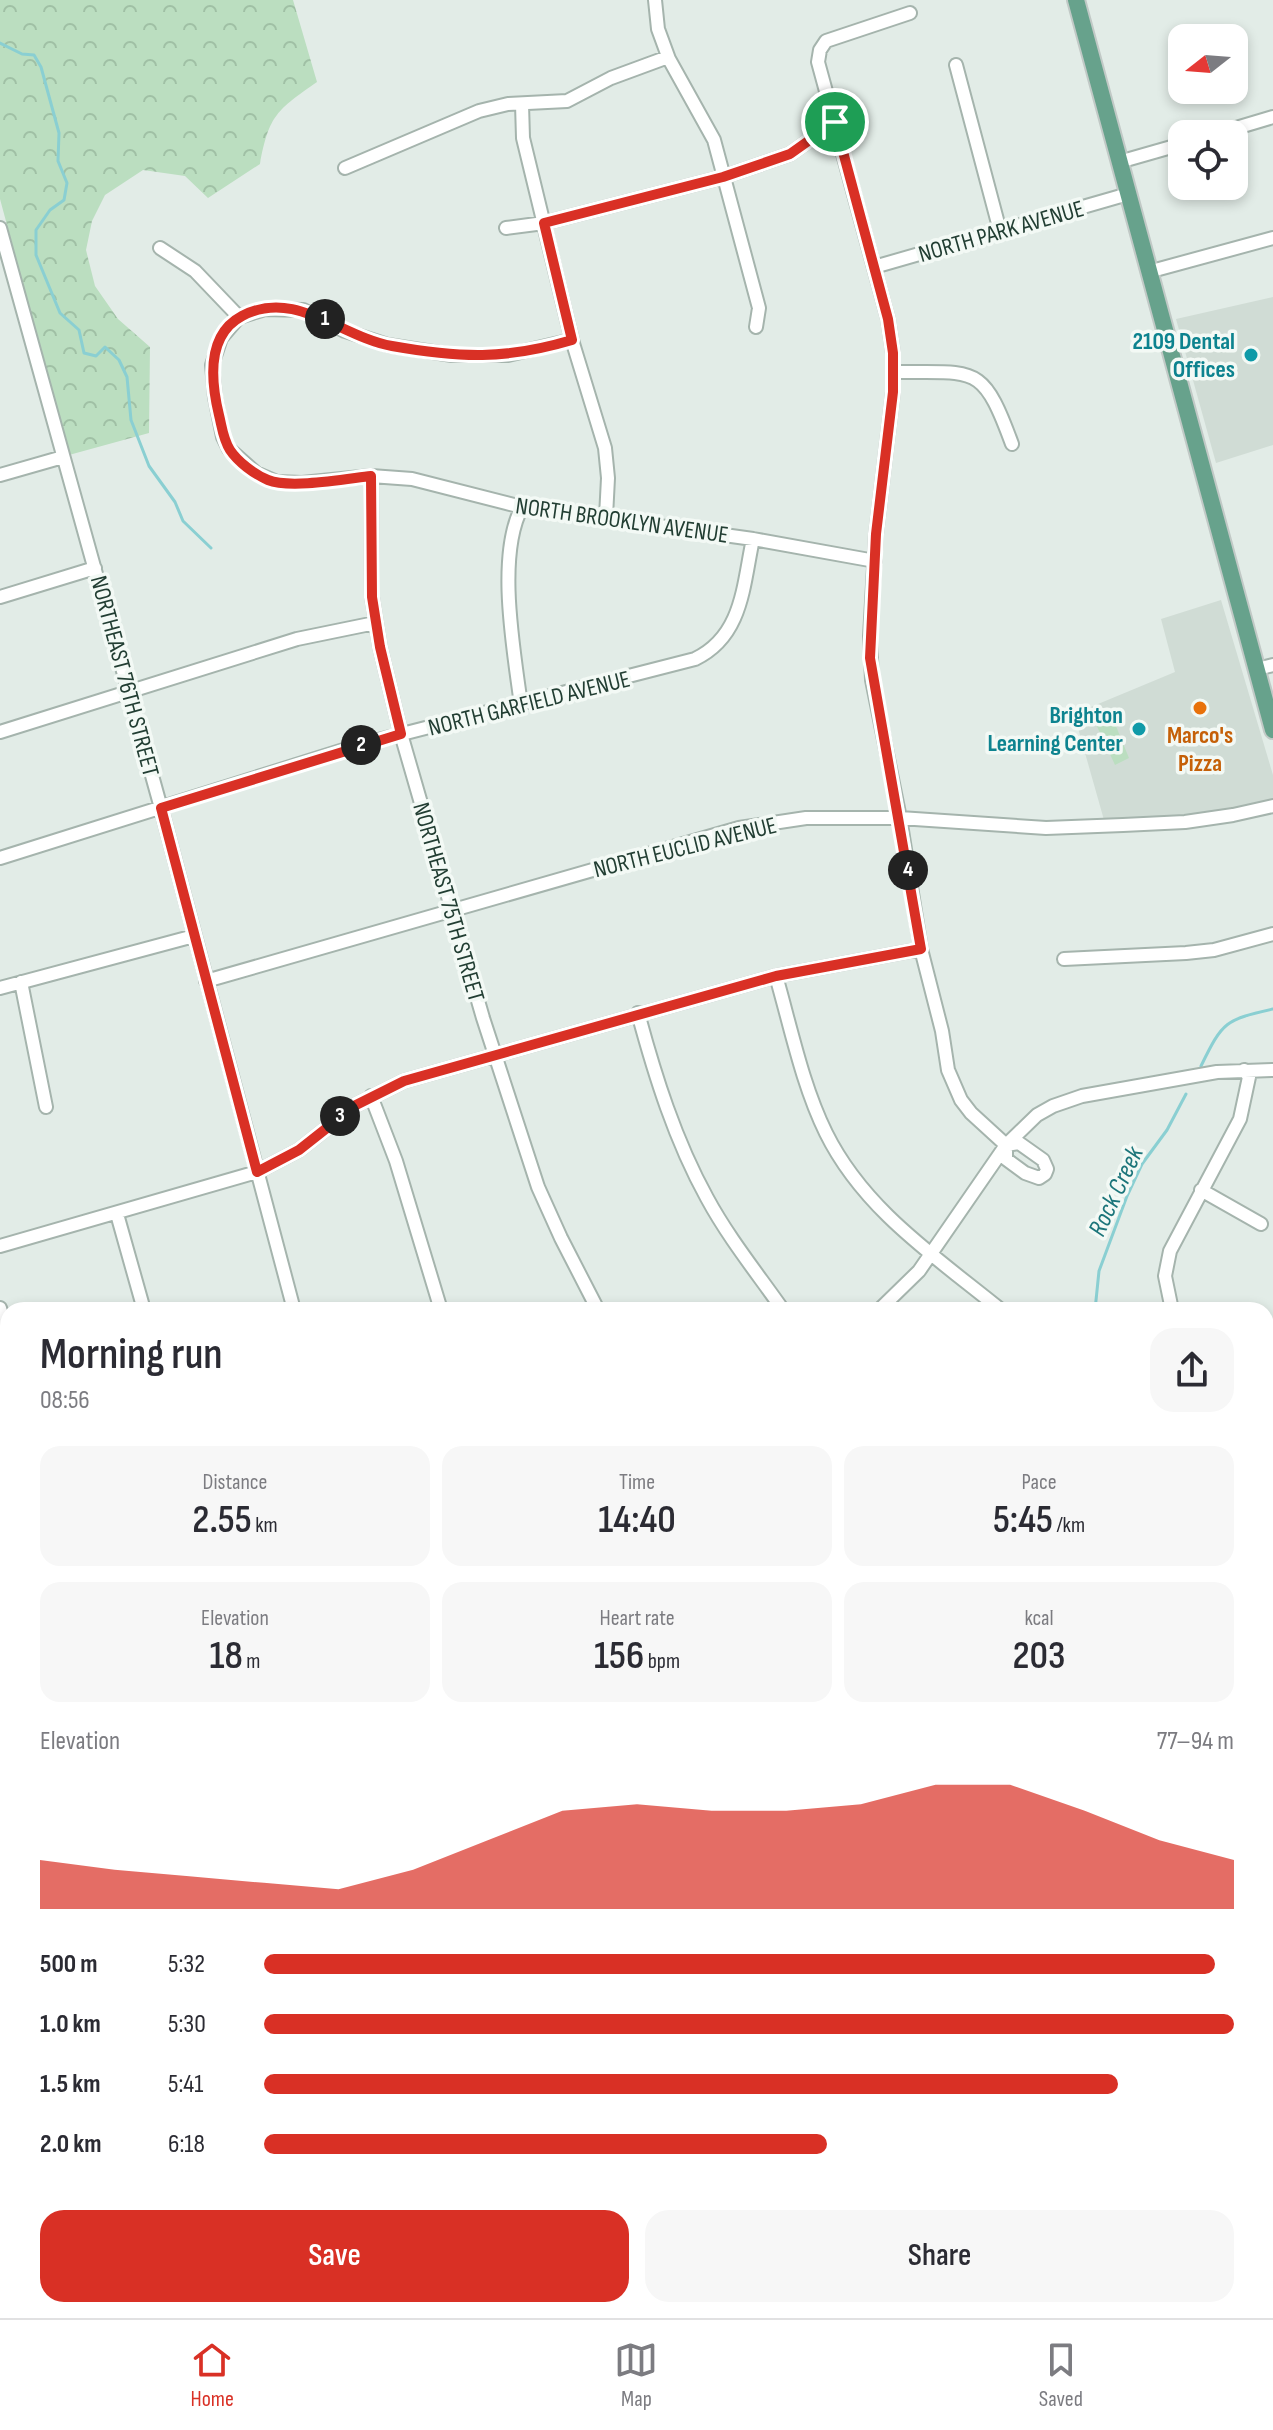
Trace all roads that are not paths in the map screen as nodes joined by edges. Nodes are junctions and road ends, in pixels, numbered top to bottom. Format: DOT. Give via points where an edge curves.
graph roads {
  1 [pos="655,0"];
  2 [pos="1076,0"];
  3 [pos="910,13"];
  4 [pos="668,57"];
  5 [pos="956,65"];
  6 [pos="522,104"];
  7 [pos="856,107"];
  8 [pos="1273,117"];
  9 [pos="835,122"];
  10 [pos="1248,124"];
  11 [pos="1168,148"];
  12 [pos="1119,162"];
  13 [pos="345,168"];
  14 [pos="723,177"];
  15 [pos="1128,194"];
  16 [pos="544,223"];
  17 [pos="0,228"];
  18 [pos="506,228"];
  19 [pos="1000,231"];
  20 [pos="1273,238"];
  21 [pos="160,248"];
  22 [pos="874,267"];
  23 [pos="1148,272"];
  24 [pos="246,315"];
  25 [pos="756,327"];
  26 [pos="572,340"];
  27 [pos="894,372"];
  28 [pos="1012,444"];
  29 [pos="63,457"];
  30 [pos="0,475"];
  31 [pos="371,476"];
  32 [pos="522,507"];
  33 [pos="606,517"];
  34 [pos="753,539"];
  35 [pos="875,561"];
  36 [pos="95,568"];
  37 [pos="0,597"];
  38 [pos="375,623"];
  39 [pos="1265,667"];
  40 [pos="129,693"];
  41 [pos="521,705"];
  42 [pos="1273,730"];
  43 [pos="0,732"];
  44 [pos="401,734"];
  45 [pos="1273,806"];
  46 [pos="161,808"];
  47 [pos="900,818"];
  48 [pos="0,858"];
  49 [pos="450,909"];
  50 [pos="1273,934"];
  51 [pos="194,936"];
  52 [pos="921,949"];
  53 [pos="1064,959"];
  54 [pos="776,976"];
  55 [pos="206,981"];
  56 [pos="21,982"];
  57 [pos="0,988"];
  58 [pos="638,1013"];
  59 [pos="495,1054"];
  60 [pos="1244,1070"];
  61 [pos="1273,1070"];
  62 [pos="371,1096"];
  63 [pos="46,1107"];
  64 [pos="1006,1145"];
  65 [pos="257,1172"];
  66 [pos="1201,1190"];
  67 [pos="117,1214"];
  68 [pos="1261,1224"];
  69 [pos="0,1246"];
  70 [pos="932,1254"];
  71 [pos="142,1302"];
  72 [pos="292,1302"];
  73 [pos="439,1302"];
  74 [pos="594,1302"];
  75 [pos="777,1302"];
  76 [pos="888,1302"];
  77 [pos="991,1302"];
  78 [pos="1170,1302"];
  1 -- 4 [label="street"];
  2 -- 12 [label="main road"];
  3 -- 9 [label="street" via="826,41 818,62"];
  4 -- 6 [label="street" via="567,101"];
  4 -- 14 [label="street" via="712,135"];
  5 -- 19 [label="street"];
  6 -- 13 [label="street" via="479,111"];
  6 -- 16 [label="street" via="523,138"];
  7 -- 9 [label="street"];
  8 -- 10 [label="street"];
  9 -- 14 [label="street" via="790,154"];
  9 -- 22 [label="street"];
  11 -- 12 [label="street"];
  12 -- 15 [label="main road"];
  14 -- 16 [label="street"];
  14 -- 25 [label="street" via="759,308"];
  15 -- 19 [label="street, NORTH PARK AVENUE"];
  15 -- 23 [label="main road"];
  16 -- 18 [label="street"];
  16 -- 26 [label="street"];
  17 -- 29 [label="street, NORTHEAST 76TH STREET"];
  19 -- 22 [label="street, NORTH PARK AVENUE"];
  20 -- 23 [label="street"];
  21 -- 24 [label="street"];
  22 -- 27 [label="street" via="888,319"];
  23 -- 39 [label="main road"];
  24 -- 26 [label="street" via="265,309 303,310 388,345 452,355 508,355"];
  24 -- 31 [label="street, NORTH BROOKLYN AVENUE" via="226,331 212,365 229,449 267,480"];
  26 -- 33 [label="street" via="605,448"];
  27 -- 28 [label="street" via="961,373 978,380 995,398"];
  27 -- 35 [label="street"];
  29 -- 30 [label="street"];
  29 -- 36 [label="street, NORTHEAST 76TH STREET"];
  31 -- 32 [label="street, NORTH BROOKLYN AVENUE" via="412,479"];
  31 -- 38 [label="street, NORTHEAST 75TH STREET"];
  32 -- 33 [label="street, NORTH BROOKLYN AVENUE"];
  32 -- 41 [label="street" via="509,583"];
  33 -- 34 [label="street, NORTH BROOKLYN AVENUE"];
  34 -- 35 [label="street, NORTH BROOKLYN AVENUE"];
  34 -- 41 [label="street, NORTH GARFIELD AVENUE" via="734,622 707,652"];
  35 -- 47 [label="street" via="872,680"];
  36 -- 37 [label="street"];
  36 -- 40 [label="street, NORTHEAST 76TH STREET"];
  38 -- 40 [label="street" via="297,639"];
  38 -- 44 [label="street, NORTHEAST 75TH STREET"];
  39 -- 42 [label="main road"];
  40 -- 43 [label="street"];
  40 -- 46 [label="street, NORTHEAST 76TH STREET"];
  41 -- 44 [label="street, NORTH GARFIELD AVENUE"];
  44 -- 46 [label="street, NORTH GARFIELD AVENUE"];
  44 -- 49 [label="street, NORTHEAST 75TH STREET"];
  45 -- 47 [label="street, NORTH EUCLID AVENUE" via="1185,822 1046,828"];
  46 -- 48 [label="street, NORTH GARFIELD AVENUE"];
  46 -- 51 [label="street, NORTHEAST 76TH STREET"];
  47 -- 49 [label="street, NORTH EUCLID AVENUE" via="806,818 739,828"];
  47 -- 52 [label="street"];
  49 -- 55 [label="street, NORTH EUCLID AVENUE"];
  49 -- 59 [label="street, NORTHEAST 75TH STREET"];
  50 -- 53 [label="street" via="1200,952"];
  51 -- 55 [label="street, NORTHEAST 76TH STREET"];
  51 -- 56 [label="street"];
  52 -- 54 [label="street"];
  52 -- 64 [label="street" via="953,1085 976,1119"];
  54 -- 58 [label="street"];
  54 -- 70 [label="street" via="810,1094 837,1153 879,1208"];
  55 -- 65 [label="street, NORTHEAST 76TH STREET"];
  56 -- 57 [label="street"];
  56 -- 63 [label="street"];
  58 -- 59 [label="street"];
  58 -- 75 [label="street" via="694,1173 724,1227"];
  59 -- 62 [label="street"];
  59 -- 74 [label="street, NORTHEAST 75TH STREET" via="538,1187"];
  60 -- 61 [label="street"];
  60 -- 64 [label="street" via="1070,1099 1037,1115"];
  60 -- 66 [label="street" via="1249,1077 1240,1119"];
  62 -- 65 [label="street" via="299,1150"];
  62 -- 73 [label="street"];
  64 -- 70 [label="street"];
  65 -- 67 [label="street"];
  65 -- 72 [label="street, NORTHEAST 76TH STREET"];
  66 -- 68 [label="street"];
  66 -- 78 [label="street" via="1170,1251 1165,1276"];
  67 -- 69 [label="street"];
  67 -- 71 [label="street"];
  70 -- 76 [label="street"];
  70 -- 77 [label="street"];
}
